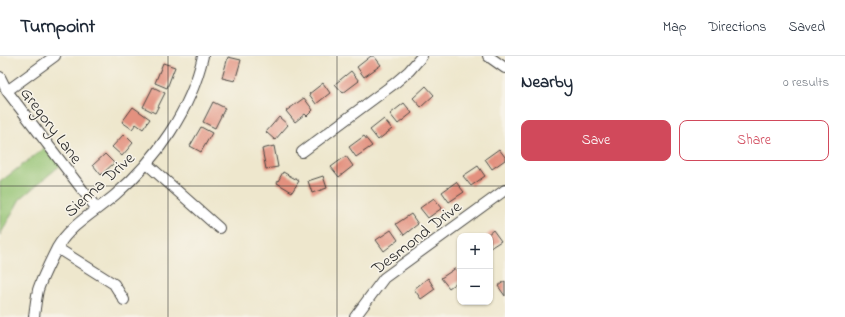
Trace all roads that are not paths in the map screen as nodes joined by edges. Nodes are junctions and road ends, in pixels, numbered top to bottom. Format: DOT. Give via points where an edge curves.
graph roads {
  1 [pos="55,56"];
  2 [pos="203,56"];
  3 [pos="422,56"];
  4 [pos="488,56"];
  5 [pos="505,68"];
  6 [pos="0,77"];
  7 [pos="7,92"];
  8 [pos="302,152"];
  9 [pos="147,164"];
  10 [pos="505,190"];
  11 [pos="97,209"];
  12 [pos="219,228"];
  13 [pos="57,248"];
  14 [pos="124,300"];
  15 [pos="34,317"];
  16 [pos="355,317"];
  1 -- 7 [label="street"];
  2 -- 9 [label="street, Sienna Drive" via="196,82 179,118"];
  3 -- 8 [label="street" via="395,83"];
  4 -- 5 [label="street"];
  6 -- 7 [label="street, Gregory Lane"];
  7 -- 11 [label="street, Gregory Lane"];
  9 -- 11 [label="street, Sienna Drive"];
  9 -- 12 [label="street"];
  10 -- 16 [label="street, Desmond Drive" via="384,278"];
  11 -- 13 [label="street, Sienna Drive" via="71,231"];
  13 -- 14 [label="street" via="114,284"];
  13 -- 15 [label="street, Sienna Drive" via="38,289"];
}
